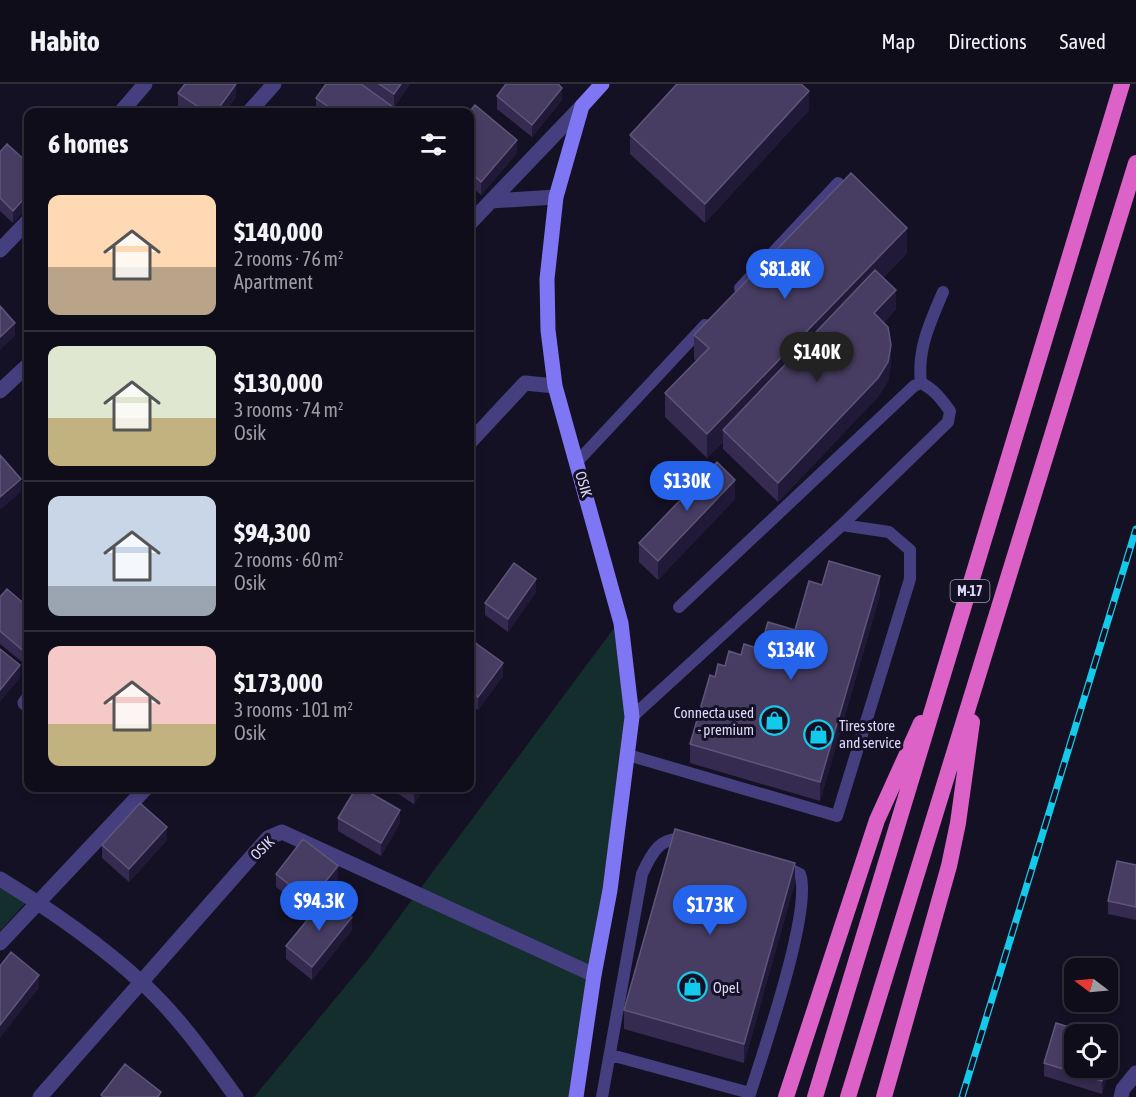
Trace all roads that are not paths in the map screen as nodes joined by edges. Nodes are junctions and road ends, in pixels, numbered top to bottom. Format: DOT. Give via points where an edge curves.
graph roads {
  1 [pos="145,84"];
  2 [pos="274,84"];
  3 [pos="602,84"];
  4 [pos="1122,84"];
  5 [pos="582,106"];
  6 [pos="124,108"];
  7 [pos="253,108"];
  8 [pos="1136,163"];
  9 [pos="838,183"];
  10 [pos="556,197"];
  11 [pos="491,201"];
  12 [pos="474,220"];
  13 [pos="24,225"];
  14 [pos="0,250"];
  15 [pos="943,292"];
  16 [pos="735,293"];
  17 [pos="711,319"];
  18 [pos="24,369"];
  19 [pos="921,383"];
  20 [pos="555,386"];
  21 [pos="0,391"];
  22 [pos="474,438"];
  23 [pos="577,462"];
  24 [pos="842,525"];
  25 [pos="680,607"];
  26 [pos="946,671"];
  27 [pos="977,679"];
  28 [pos="632,717"];
  29 [pos="628,755"];
  30 [pos="142,792"];
  31 [pos="701,844"];
  32 [pos="768,862"];
  33 [pos="0,879"];
  34 [pos="38,902"];
  35 [pos="0,943"];
  36 [pos="594,975"];
  37 [pos="142,982"];
  38 [pos="611,1055"];
  39 [pos="1136,1073"];
  40 [pos="750,1095"];
  41 [pos="40,1097"];
  42 [pos="236,1097"];
  43 [pos="576,1097"];
  44 [pos="602,1097"];
  45 [pos="786,1097"];
  46 [pos="815,1097"];
  47 [pos="848,1097"];
  48 [pos="884,1097"];
  49 [pos="1121,1097"];
  1 -- 6 [label="street"];
  2 -- 7 [label="street"];
  3 -- 5 [label="main road, OSIK"];
  4 -- 26 [label="highway, M-17"];
  5 -- 10 [label="main road, OSIK"];
  5 -- 11 [label="street, OSIK"];
  8 -- 27 [label="highway, M-17"];
  9 -- 16 [label="lane"];
  10 -- 11 [label="street"];
  10 -- 20 [label="main road, OSIK" via="548,279 548,330"];
  11 -- 12 [label="street, OSIK"];
  13 -- 14 [label="street"];
  15 -- 19 [label="lane" via="922,345"];
  17 -- 23 [label="lane"];
  18 -- 21 [label="street"];
  19 -- 24 [label="lane" via="950,411 948,422"];
  19 -- 25 [label="lane"];
  20 -- 22 [label="street" via="525,383"];
  20 -- 23 [label="main road, OSIK"];
  23 -- 28 [label="main road, OSIK" via="621,623"];
  24 -- 28 [label="lane"];
  24 -- 29 [label="lane" via="889,532 910,550 910,579 837,816"];
  26 -- 45 [label="highway" via="877,820"];
  26 -- 46 [label="highway, M-17"];
  27 -- 47 [label="highway, M-17"];
  27 -- 48 [label="highway" via="966,774 949,866"];
  28 -- 29 [label="main road, OSIK"];
  29 -- 36 [label="main road, OSIK"];
  30 -- 34 [label="street"];
  31 -- 38 [label="lane" via="679,838 662,842 642,874"];
  32 -- 40 [label="lane" via="790,867 800,874 804,885 797,932"];
  33 -- 34 [label="street"];
  34 -- 35 [label="street"];
  34 -- 37 [label="street"];
  36 -- 37 [label="street, OSIK" via="282,832 268,838"];
  36 -- 43 [label="main road, OSIK"];
  37 -- 41 [label="street, OSIK"];
  37 -- 42 [label="street" via="194,1040"];
  38 -- 40 [label="lane"];
  38 -- 44 [label="lane"];
  39 -- 49 [label="street"];
}
